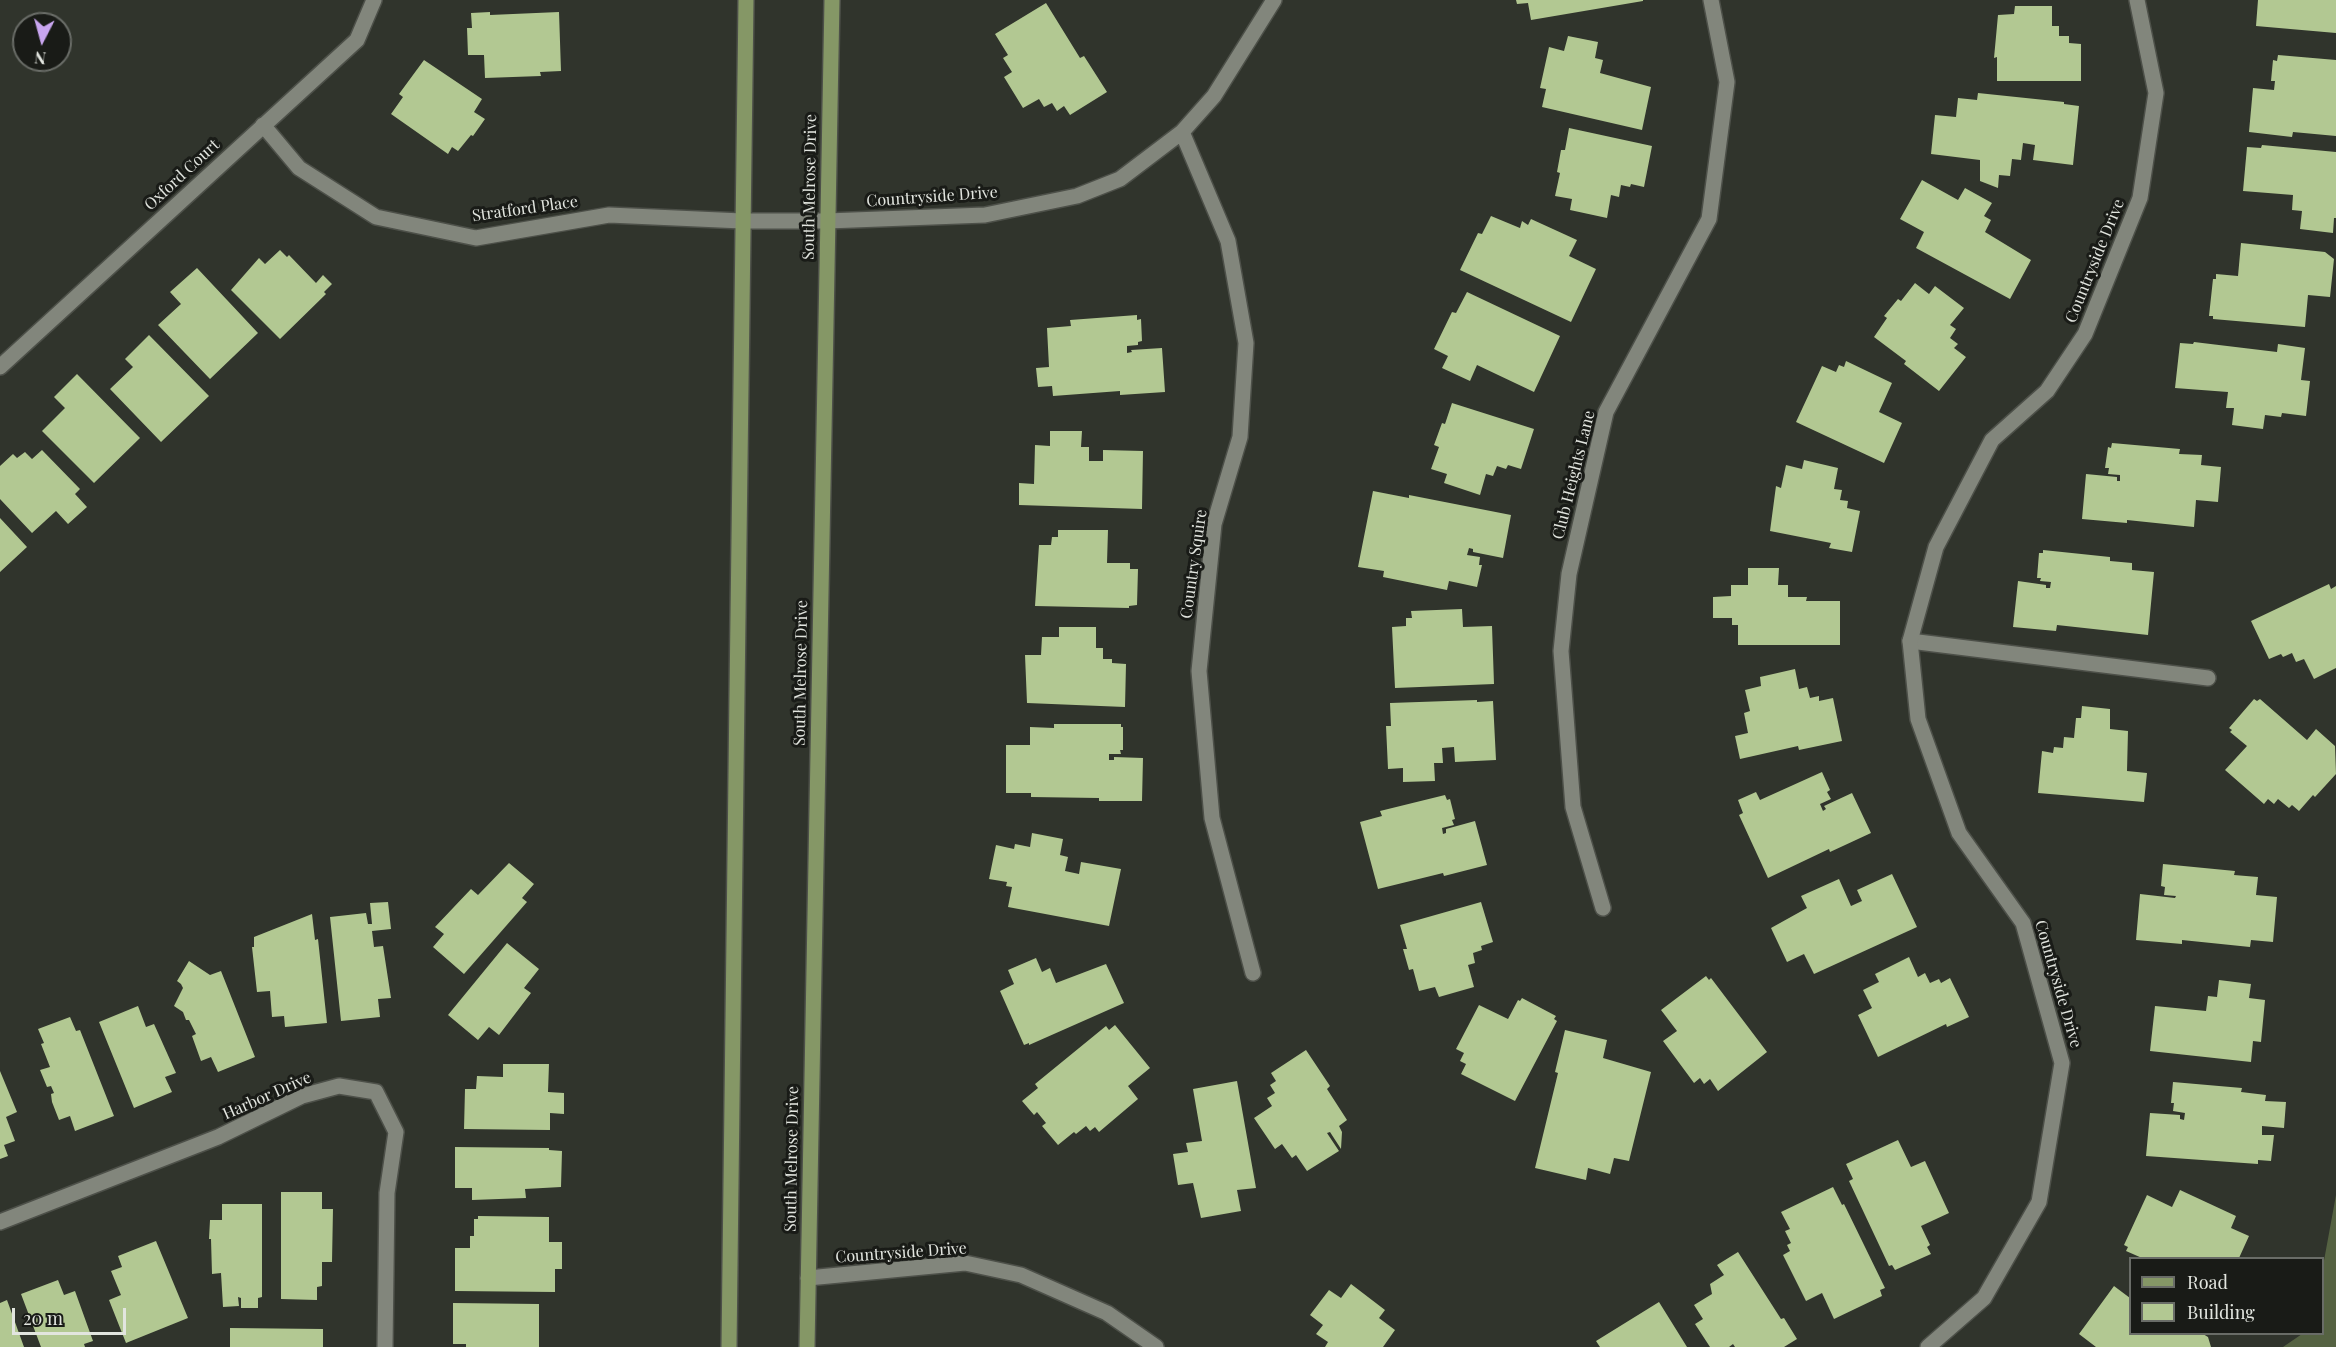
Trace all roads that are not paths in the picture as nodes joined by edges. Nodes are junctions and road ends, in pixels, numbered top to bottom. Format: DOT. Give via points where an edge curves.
graph roads {
  1 [pos="374,0"];
  2 [pos="746,0"];
  3 [pos="832,0"];
  4 [pos="1274,0"];
  5 [pos="1711,0"];
  6 [pos="2137,0"];
  7 [pos="262,125"];
  8 [pos="1182,132"];
  9 [pos="742,221"];
  10 [pos="827,221"];
  11 [pos="0,367"];
  12 [pos="1910,641"];
  13 [pos="2208,678"];
  14 [pos="1604,908"];
  15 [pos="1253,973"];
  16 [pos="0,1222"];
  17 [pos="808,1278"];
  18 [pos="385,1347"];
  19 [pos="729,1347"];
  20 [pos="807,1347"];
  21 [pos="1156,1347"];
  22 [pos="1928,1347"];
  1 -- 7 [label="street, Oxford Court" via="357,40"];
  2 -- 9 [label="main road"];
  3 -- 10 [label="main road, South Melrose Drive"];
  4 -- 8 [label="street, Countryside Drive" via="1214,96"];
  5 -- 14 [label="street, Club Heights Lane" via="1727,82 1709,219 1606,412 1569,574 1561,651 1573,807"];
  6 -- 12 [label="street, Countryside Drive" via="2156,93 2140,198 2085,333 2046,391 1992,440 1936,547"];
  7 -- 9 [label="street, Stratford Place" via="299,168 376,217 476,238 609,215"];
  7 -- 11 [label="street, Oxford Court"];
  8 -- 10 [label="street, Countryside Drive" via="1120,178 1077,196 985,215"];
  8 -- 15 [label="street, Country Squire" via="1228,241 1246,343 1240,437 1214,524 1199,670 1212,818"];
  9 -- 10 [label="street, Stratford Place"];
  9 -- 19 [label="main road"];
  10 -- 17 [label="main road, South Melrose Drive"];
  12 -- 13 [label="street"];
  12 -- 22 [label="street, Countryside Drive" via="1921,730 1959,833 2023,923 2062,1063 2039,1202 1984,1298"];
  16 -- 18 [label="street, Harbor Drive" via="218,1137 302,1096 339,1086 376,1092 396,1132 387,1193"];
  17 -- 20 [label="main road, South Melrose Drive"];
  17 -- 21 [label="street, Countryside Drive" via="965,1263 1021,1275 1107,1313"];
}
